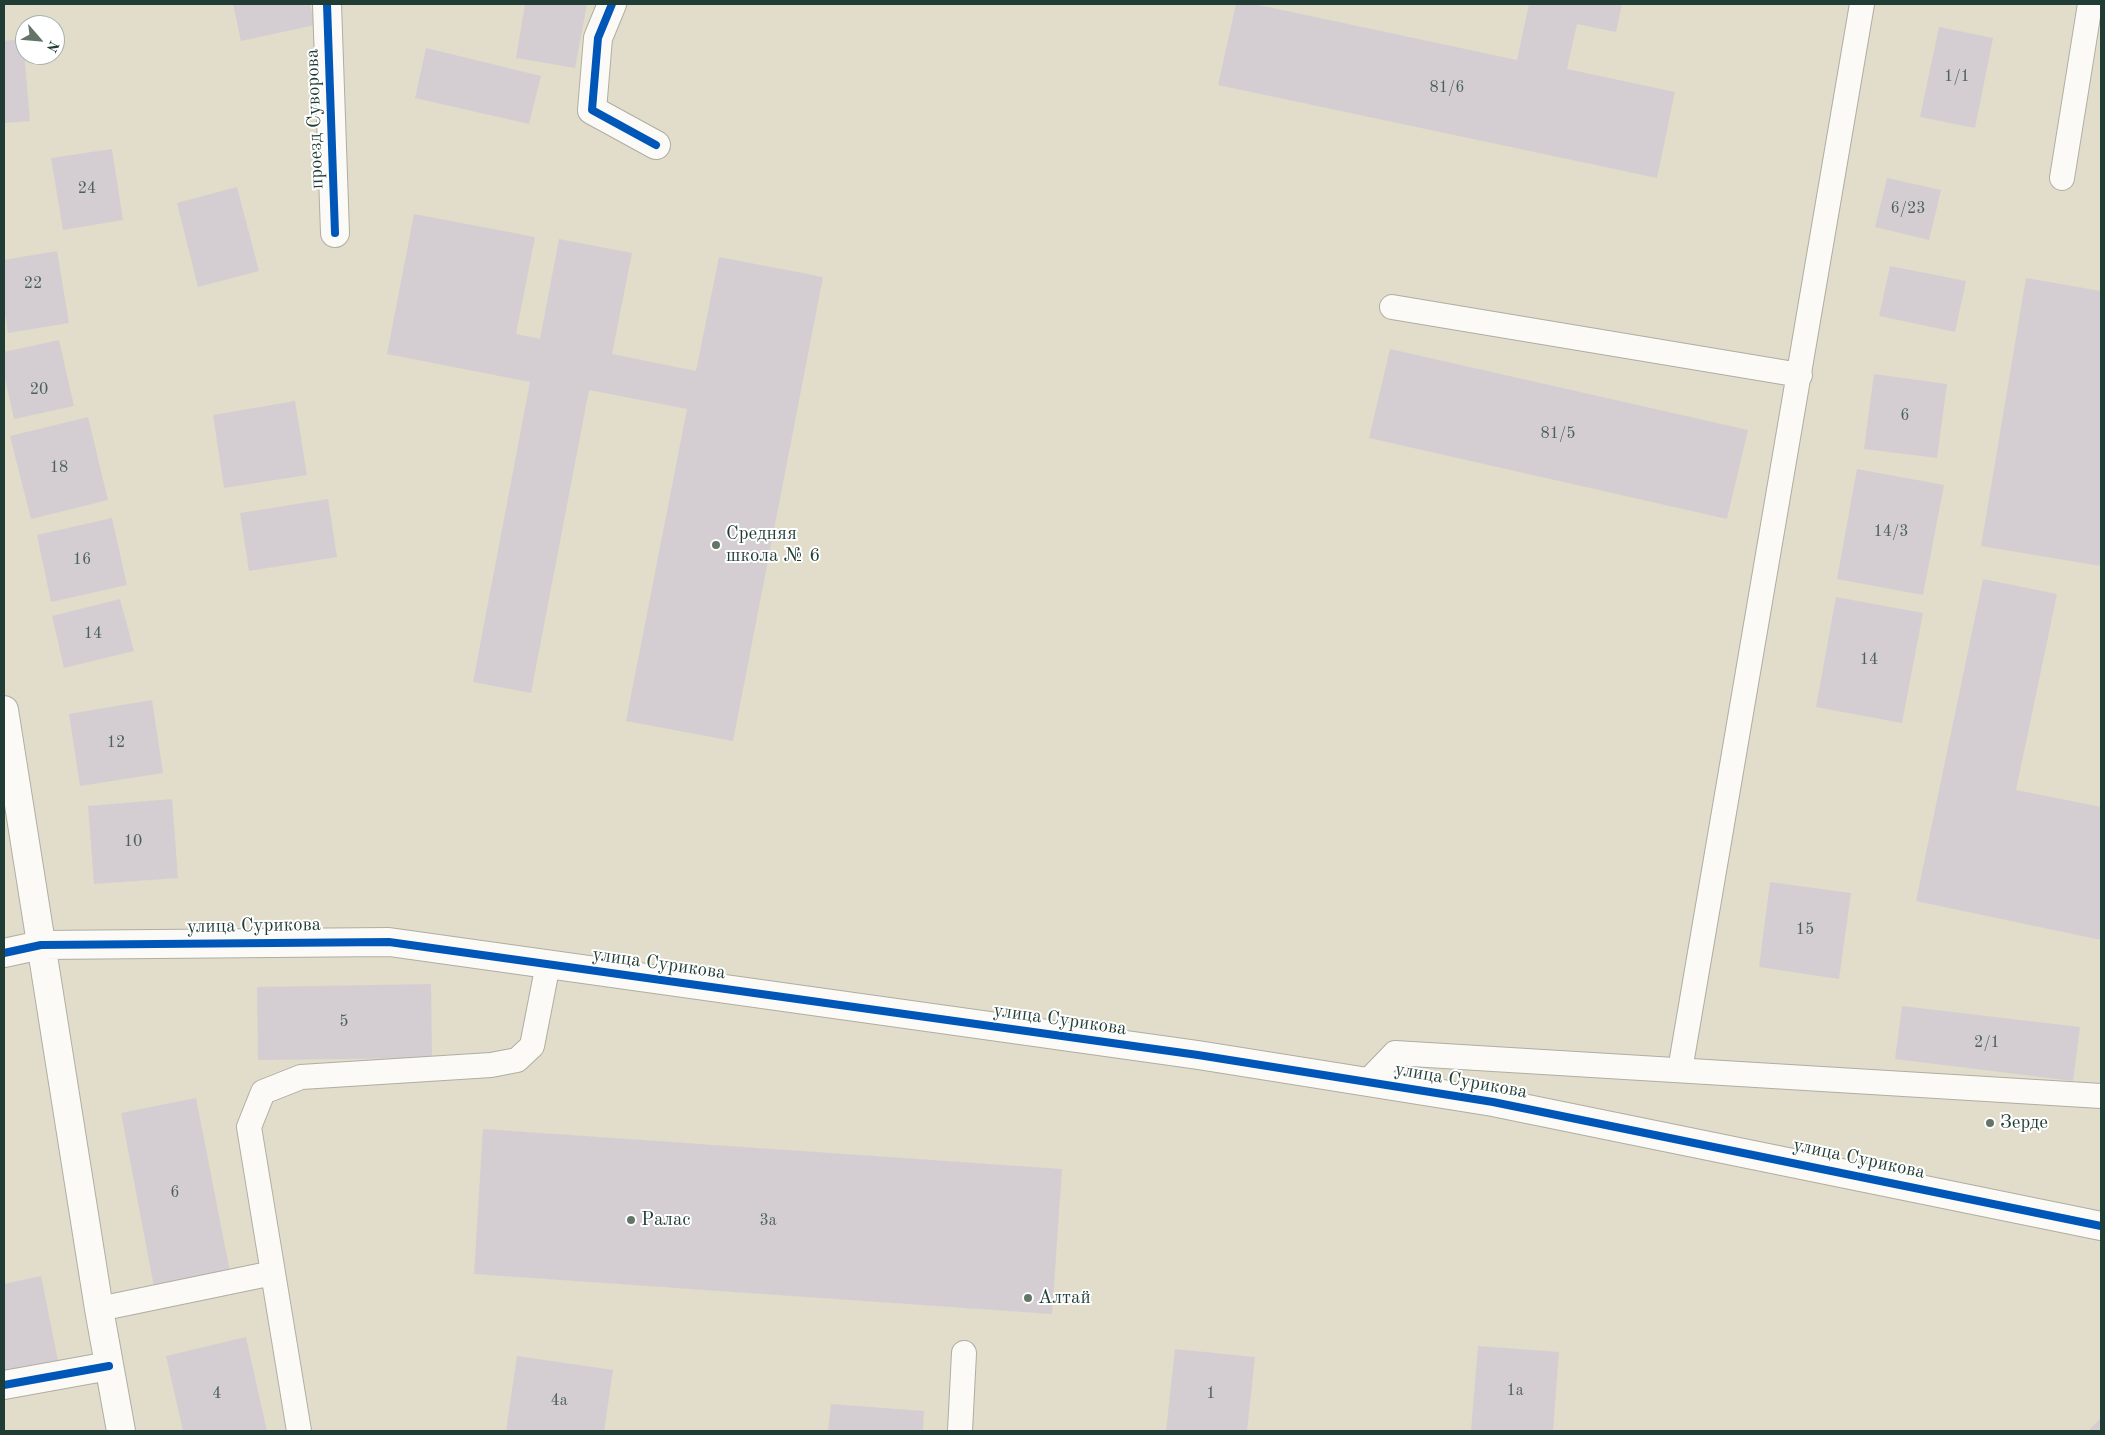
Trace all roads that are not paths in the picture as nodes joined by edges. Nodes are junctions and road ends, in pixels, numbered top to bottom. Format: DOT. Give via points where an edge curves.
graph roads {
  1 [pos="327,4"];
  2 [pos="612,4"];
  3 [pos="1862,4"];
  4 [pos="2090,4"];
  5 [pos="656,145"];
  6 [pos="2062,178"];
  7 [pos="335,233"];
  8 [pos="1392,307"];
  9 [pos="1800,375"];
  10 [pos="4,710"];
  11 [pos="41,945"];
  12 [pos="4,953"];
  13 [pos="548,964"];
  14 [pos="1680,1070"];
  15 [pos="1367,1082"];
  16 [pos="2101,1096"];
  17 [pos="2101,1226"];
  18 [pos="273,1273"];
  19 [pos="99,1309"];
  20 [pos="964,1353"];
  21 [pos="109,1366"];
  22 [pos="4,1385"];
  23 [pos="121,1431"];
  24 [pos="299,1431"];
  25 [pos="960,1431"];
  1 -- 7 [label="street, проезд Суворова"];
  2 -- 5 [label="street" via="598,38 592,110"];
  3 -- 9 [label="lane"];
  4 -- 6 [label="lane"];
  8 -- 9 [label="lane"];
  9 -- 14 [label="lane"];
  10 -- 11 [label="street"];
  11 -- 12 [label="street, улица Сурикова"];
  11 -- 13 [label="street, улица Сурикова" via="389,942"];
  11 -- 19 [label="street"];
  13 -- 15 [label="street, улица Сурикова" via="1198,1055"];
  13 -- 18 [label="lane" via="532,1046 517,1060 491,1065 301,1077 263,1092 249,1127"];
  14 -- 15 [label="lane" via="1395,1053"];
  14 -- 16 [label="lane"];
  15 -- 17 [label="street, улица Сурикова" via="1493,1102"];
  18 -- 19 [label="lane"];
  18 -- 24 [label="lane"];
  19 -- 21 [label="street"];
  20 -- 25 [label="lane"];
  21 -- 22 [label="street"];
  21 -- 23 [label="street"];
}
